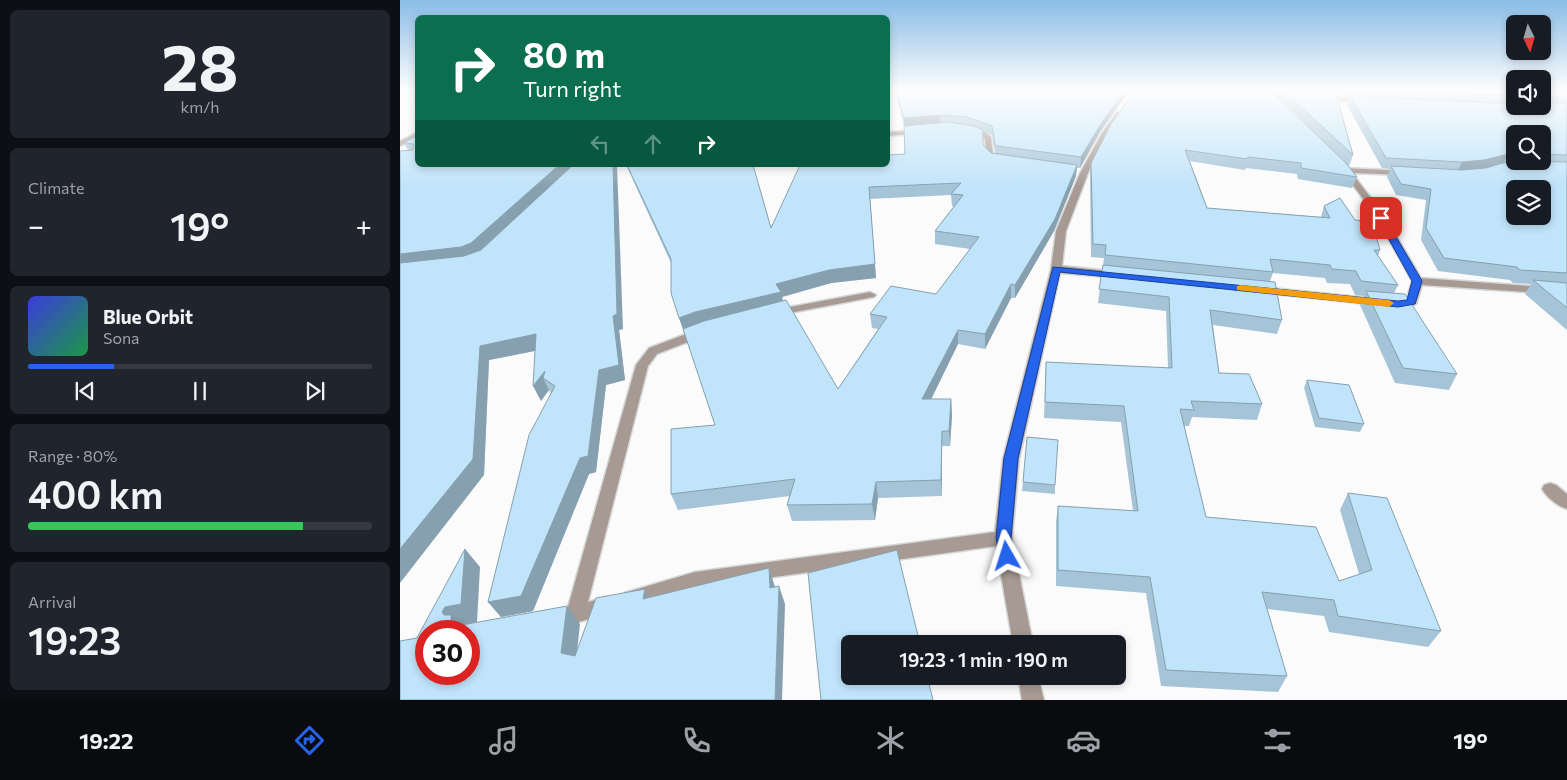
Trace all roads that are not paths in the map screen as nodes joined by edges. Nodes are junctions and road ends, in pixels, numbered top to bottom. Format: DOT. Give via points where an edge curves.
graph roads {
  1 [pos="1111,123"];
  2 [pos="958,130"];
  3 [pos="927,131"];
  4 [pos="890,134"];
  5 [pos="415,136"];
  6 [pos="400,144"];
  7 [pos="1012,162"];
  8 [pos="1411,174"];
  9 [pos="1056,269"];
  10 [pos="1134,277"];
  11 [pos="1417,281"];
  12 [pos="1252,289"];
  13 [pos="1559,291"];
  14 [pos="870,295"];
  15 [pos="762,316"];
  16 [pos="712,329"];
  17 [pos="1550,489"];
  18 [pos="1567,503"];
  19 [pos="1004,538"];
  20 [pos="574,616"];
  21 [pos="536,622"];
  22 [pos="1021,635"];
  23 [pos="1030,685"];
  24 [pos="1033,700"];
  1 -- 9 [label="street" via="1079,172 1061,230"];
  2 -- 7 [label="street" via="983,133 989,138 989,156 994,160"];
  3 -- 4 [label="street"];
  5 -- 6 [label="street"];
  8 -- 11 [label="street" via="1342,166 1381,218"];
  9 -- 10 [label="street"];
  9 -- 19 [label="street" via="1011,458"];
  11 -- 12 [label="street" via="1412,302 1398,304"];
  11 -- 13 [label="street"];
  14 -- 15 [label="street"];
  16 -- 20 [label="street" via="653,351 642,365"];
  17 -- 18 [label="street"];
  19 -- 20 [label="street" via="695,580"];
  19 -- 22 [label="street"];
  20 -- 21 [label="street"];
  23 -- 24 [label="street"];
}
